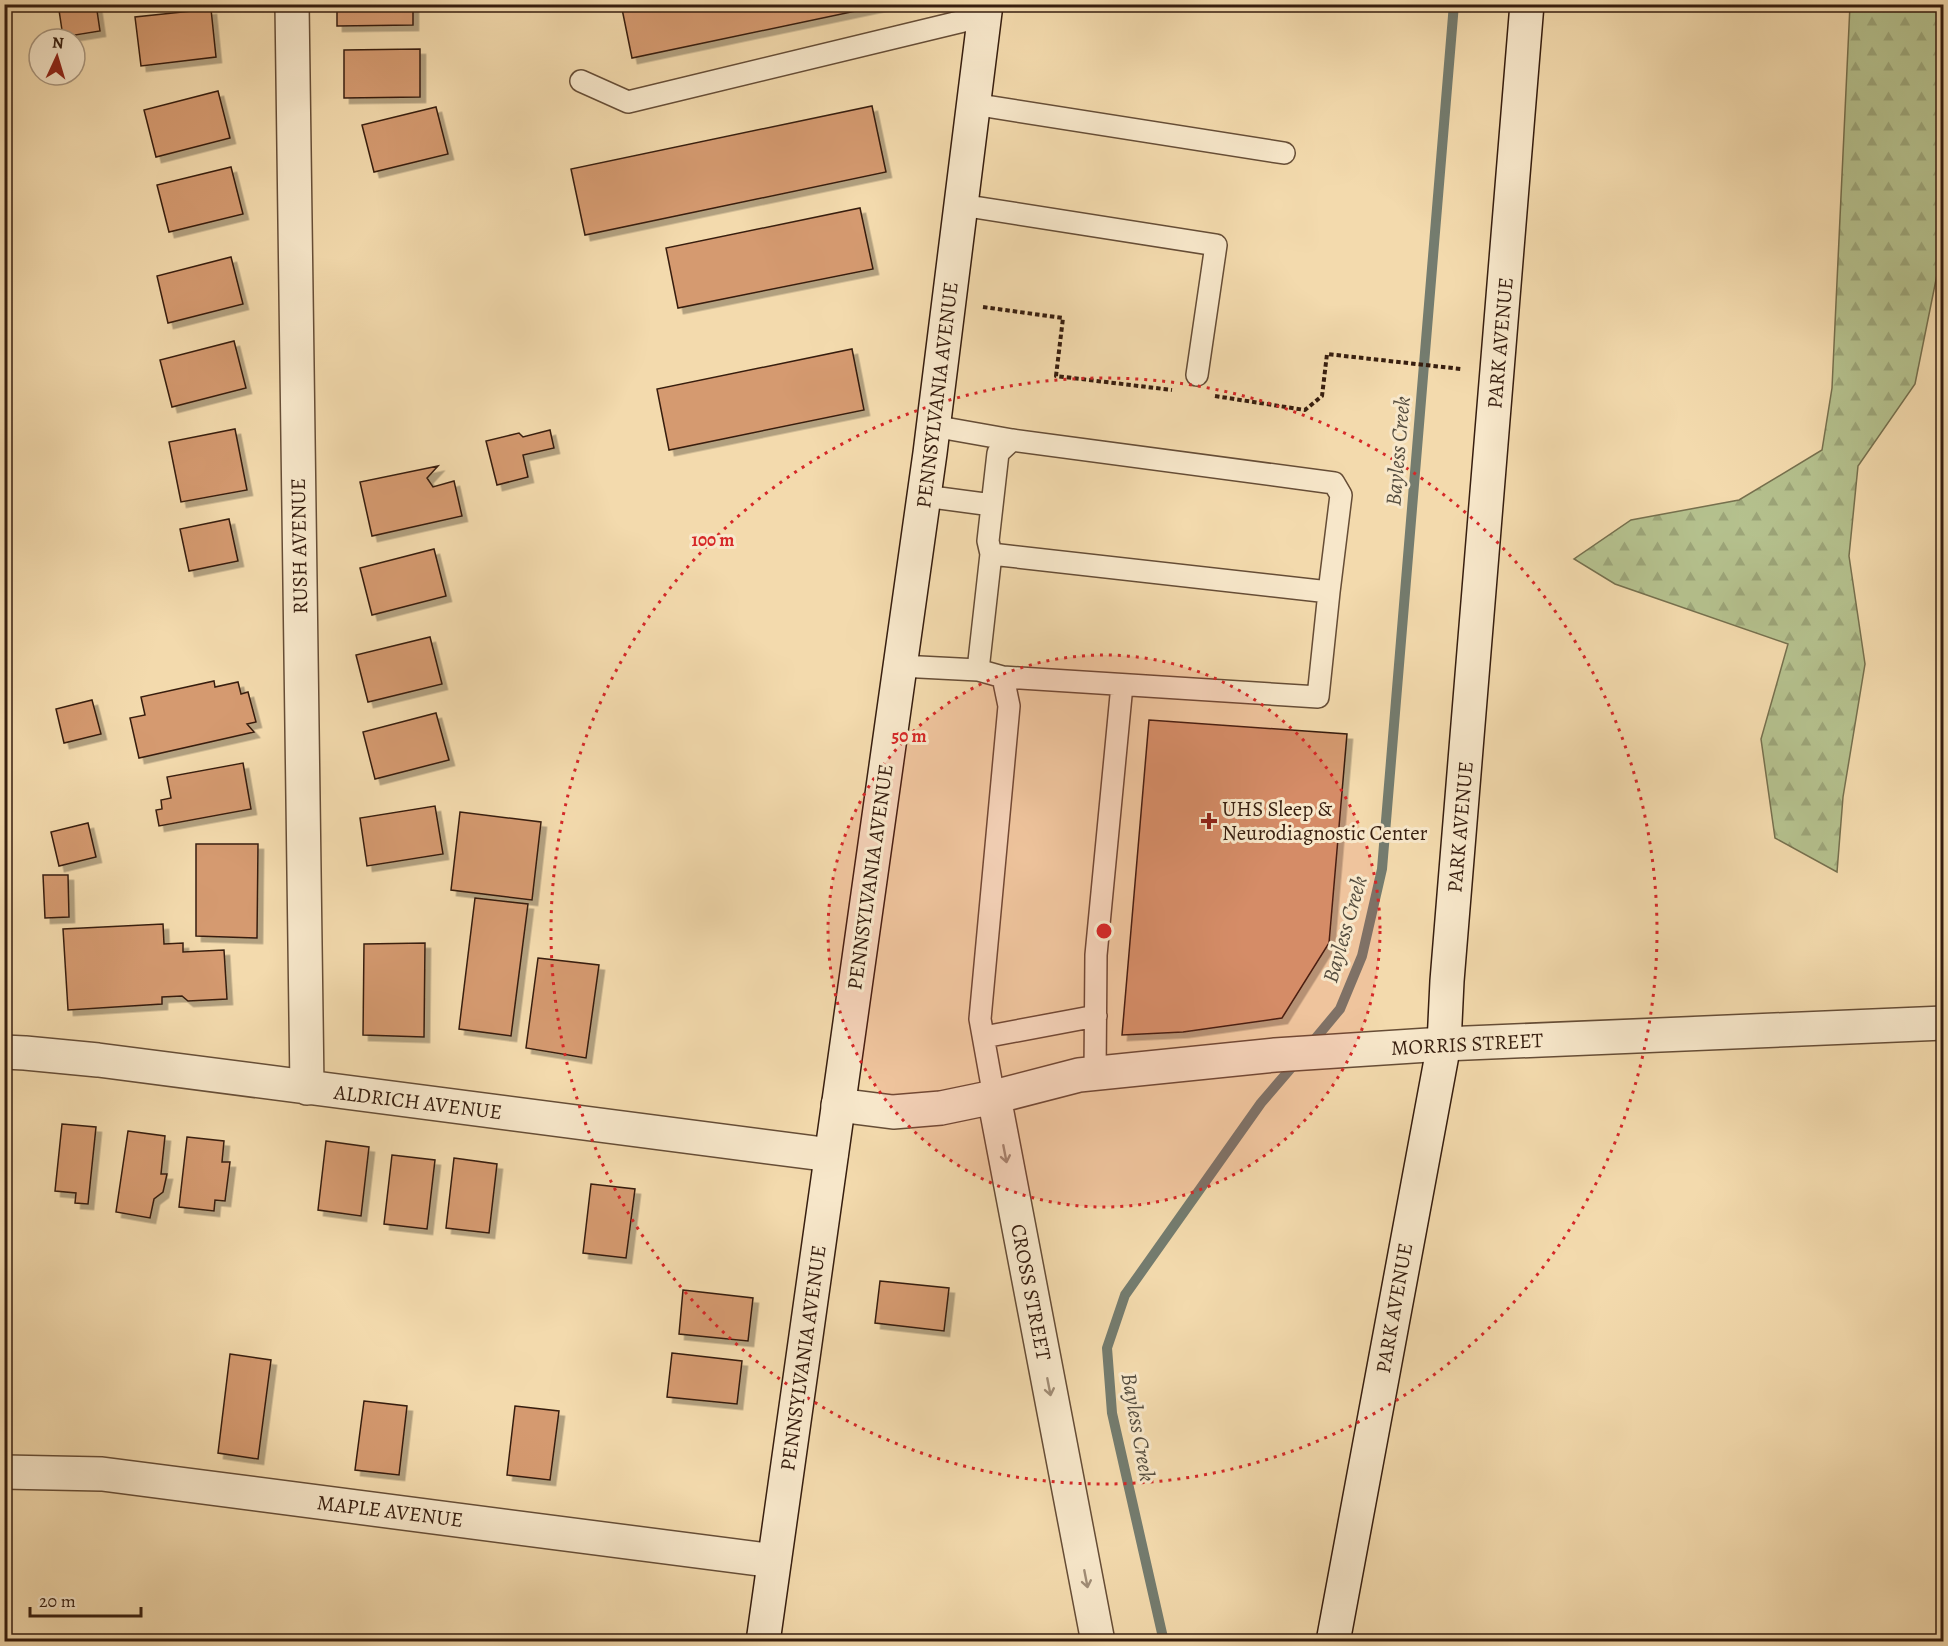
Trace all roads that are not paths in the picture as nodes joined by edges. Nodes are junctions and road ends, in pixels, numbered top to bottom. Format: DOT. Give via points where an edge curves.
graph roads {
  1 [pos="292,4"];
  2 [pos="1527,4"];
  3 [pos="985,10"];
  4 [pos="581,81"];
  5 [pos="973,104"];
  6 [pos="1284,153"];
  7 [pos="961,205"];
  8 [pos="1197,375"];
  9 [pos="933,426"];
  10 [pos="1012,440"];
  11 [pos="924,496"];
  12 [pos="992,505"];
  13 [pos="991,554"];
  14 [pos="1329,592"];
  15 [pos="900,666"];
  16 [pos="978,670"];
  17 [pos="1003,677"];
  18 [pos="1122,685"];
  19 [pos="1096,1016"];
  20 [pos="1944,1023"];
  21 [pos="984,1037"];
  22 [pos="1444,1044"];
  23 [pos="4,1052"];
  24 [pos="1095,1073"];
  25 [pos="308,1088"];
  26 [pos="994,1097"];
  27 [pos="838,1105"];
  28 [pos="831,1155"];
  29 [pos="4,1472"];
  30 [pos="774,1561"];
  31 [pos="763,1641"];
  32 [pos="1098,1641"];
  33 [pos="1333,1641"];
  1 -- 25 [label="street, RUSH AVENUE"];
  2 -- 22 [label="street, PARK AVENUE"];
  3 -- 4 [label="lane" via="628,102"];
  3 -- 5 [label="street, PENNSYLVANIA AVENUE"];
  5 -- 6 [label="lane"];
  5 -- 7 [label="street, PENNSYLVANIA AVENUE"];
  7 -- 8 [label="lane" via="1216,245"];
  7 -- 9 [label="street, PENNSYLVANIA AVENUE"];
  9 -- 10 [label="lane"];
  9 -- 11 [label="street, PENNSYLVANIA AVENUE"];
  10 -- 12 [label="lane" via="998,453"];
  10 -- 14 [label="lane" via="1334,483 1341,495"];
  11 -- 12 [label="lane"];
  11 -- 15 [label="street, PENNSYLVANIA AVENUE"];
  12 -- 13 [label="lane" via="988,541"];
  13 -- 14 [label="lane"];
  13 -- 16 [label="lane"];
  14 -- 18 [label="lane" via="1318,698"];
  15 -- 16 [label="lane"];
  15 -- 27 [label="street, PENNSYLVANIA AVENUE"];
  16 -- 17 [label="lane"];
  17 -- 18 [label="lane"];
  17 -- 21 [label="lane" via="1009,706 980,1018"];
  18 -- 19 [label="lane" via="1096,955"];
  19 -- 21 [label="lane"];
  19 -- 24 [label="lane"];
  20 -- 22 [label="street, MORRIS STREET"];
  21 -- 26 [label="lane"];
  22 -- 24 [label="street, MORRIS STREET" via="1275,1055"];
  22 -- 33 [label="street, PARK AVENUE"];
  23 -- 25 [label="street, ALDRICH AVENUE" via="98,1060"];
  24 -- 26 [label="street, MORRIS STREET"];
  25 -- 28 [label="street, ALDRICH AVENUE"];
  26 -- 27 [label="street" via="941,1108 893,1112"];
  26 -- 32 [label="street, CROSS STREET, one-way"];
  27 -- 28 [label="street, PENNSYLVANIA AVENUE"];
  28 -- 30 [label="street, PENNSYLVANIA AVENUE"];
  29 -- 30 [label="street, MAPLE AVENUE" via="102,1474"];
  30 -- 31 [label="street, PENNSYLVANIA AVENUE"];
}
